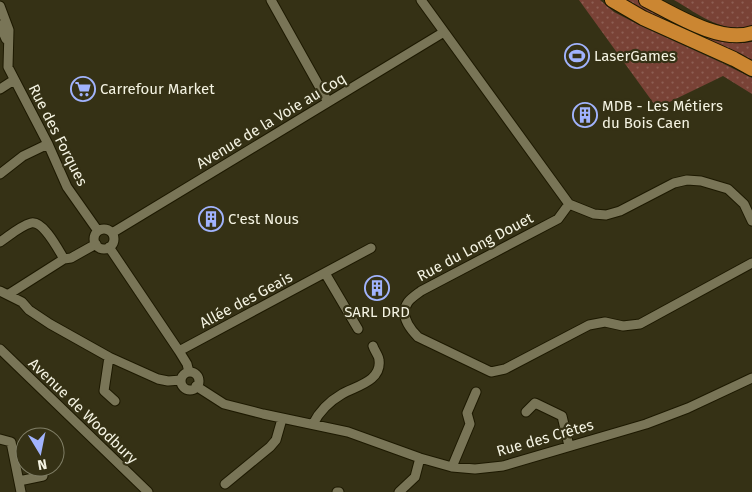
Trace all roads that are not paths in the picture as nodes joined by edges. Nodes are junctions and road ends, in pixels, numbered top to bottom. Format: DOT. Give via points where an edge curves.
graph roads {
  1 [pos="271,0"];
  2 [pos="421,0"];
  3 [pos="612,0"];
  4 [pos="651,2"];
  5 [pos="0,6"];
  6 [pos="0,25"];
  7 [pos="444,32"];
  8 [pos="752,33"];
  9 [pos="8,47"];
  10 [pos="752,69"];
  11 [pos="14,80"];
  12 [pos="0,90"];
  13 [pos="328,102"];
  14 [pos="48,144"];
  15 [pos="0,174"];
  16 [pos="569,204"];
  17 [pos="752,221"];
  18 [pos="98,231"];
  19 [pos="112,234"];
  20 [pos="0,242"];
  21 [pos="96,244"];
  22 [pos="109,247"];
  23 [pos="371,248"];
  24 [pos="64,259"];
  25 [pos="752,262"];
  26 [pos="326,273"];
  27 [pos="22,285"];
  28 [pos="4,293"];
  29 [pos="22,302"];
  30 [pos="358,329"];
  31 [pos="373,346"];
  32 [pos="0,349"];
  33 [pos="179,351"];
  34 [pos="110,357"];
  35 [pos="189,372"];
  36 [pos="752,378"];
  37 [pos="181,380"];
  38 [pos="196,386"];
  39 [pos="476,392"];
  40 [pos="116,401"];
  41 [pos="526,412"];
  42 [pos="282,418"];
  43 [pos="312,424"];
  44 [pos="0,438"];
  45 [pos="569,446"];
  46 [pos="420,458"];
  47 [pos="452,468"];
  48 [pos="39,477"];
  49 [pos="19,481"];
  50 [pos="225,484"];
  51 [pos="21,492"];
  52 [pos="148,492"];
  53 [pos="399,492"];
  1 -- 13 [label="street"];
  2 -- 7 [label="street"];
  3 -- 10 [label="highway"];
  4 -- 8 [label="highway" via="712,31 738,36"];
  5 -- 9 [label="street, Rue des Forques" via="9,30"];
  6 -- 9 [label="street, Rue des Forques"];
  7 -- 13 [label="street, Avenue de la Voie au Coq"];
  7 -- 16 [label="street"];
  9 -- 11 [label="street, Rue des Forques" via="8,67"];
  11 -- 12 [label="street"];
  11 -- 14 [label="street, Rue des Forques"];
  13 -- 19 [label="street, Avenue de la Voie au Coq"];
  14 -- 15 [label="street" via="23,156"];
  14 -- 18 [label="street, Rue des Forques" via="67,187"];
  16 -- 17 [label="street" via="606,215 674,183 701,181 728,190 744,204"];
  16 -- 25 [label="street, Rue du Long Douet" via="558,219 421,291 408,302 404,314 408,328 418,337 491,372 505,369 589,326 605,322 624,326 640,324"];
  18 -- 19 [label="street" via="106,229"];
  18 -- 21 [label="street"];
  19 -- 22 [label="street" via="114,241"];
  20 -- 24 [label="street" via="37,223 44,228"];
  21 -- 22 [label="street" via="101,248"];
  21 -- 24 [label="street"];
  22 -- 33 [label="street"];
  23 -- 26 [label="street, Allée des Geais"];
  24 -- 27 [label="street"];
  26 -- 30 [label="street"];
  26 -- 33 [label="street, Allée des Geais"];
  27 -- 28 [label="street"];
  27 -- 29 [label="street"];
  28 -- 29 [label="street"];
  29 -- 34 [label="street" via="50,324"];
  31 -- 43 [label="street" via="379,360 377,373 318,413"];
  32 -- 52 [label="street, Avenue de Woodbury"];
  33 -- 35 [label="street"];
  34 -- 37 [label="street" via="158,379"];
  34 -- 40 [label="street" via="104,391"];
  35 -- 37 [label="street"];
  35 -- 38 [label="street" via="197,377"];
  36 -- 45 [label="street, Rue des Crêtes" via="654,421"];
  37 -- 38 [label="street" via="187,389"];
  38 -- 42 [label="street, Rue des Crêtes" via="224,404"];
  39 -- 47 [label="street" via="467,413 470,424"];
  41 -- 45 [label="street" via="535,403 562,416"];
  42 -- 43 [label="street, Rue des Crêtes"];
  42 -- 50 [label="street" via="276,440 270,447"];
  43 -- 46 [label="street, Rue des Crêtes" via="348,432"];
  44 -- 49 [label="street" via="11,442"];
  45 -- 47 [label="street, Rue des Crêtes" via="503,466"];
  46 -- 47 [label="street, Rue des Crêtes"];
  46 -- 53 [label="street" via="416,477"];
  48 -- 49 [label="street"];
  49 -- 51 [label="street"];
}
